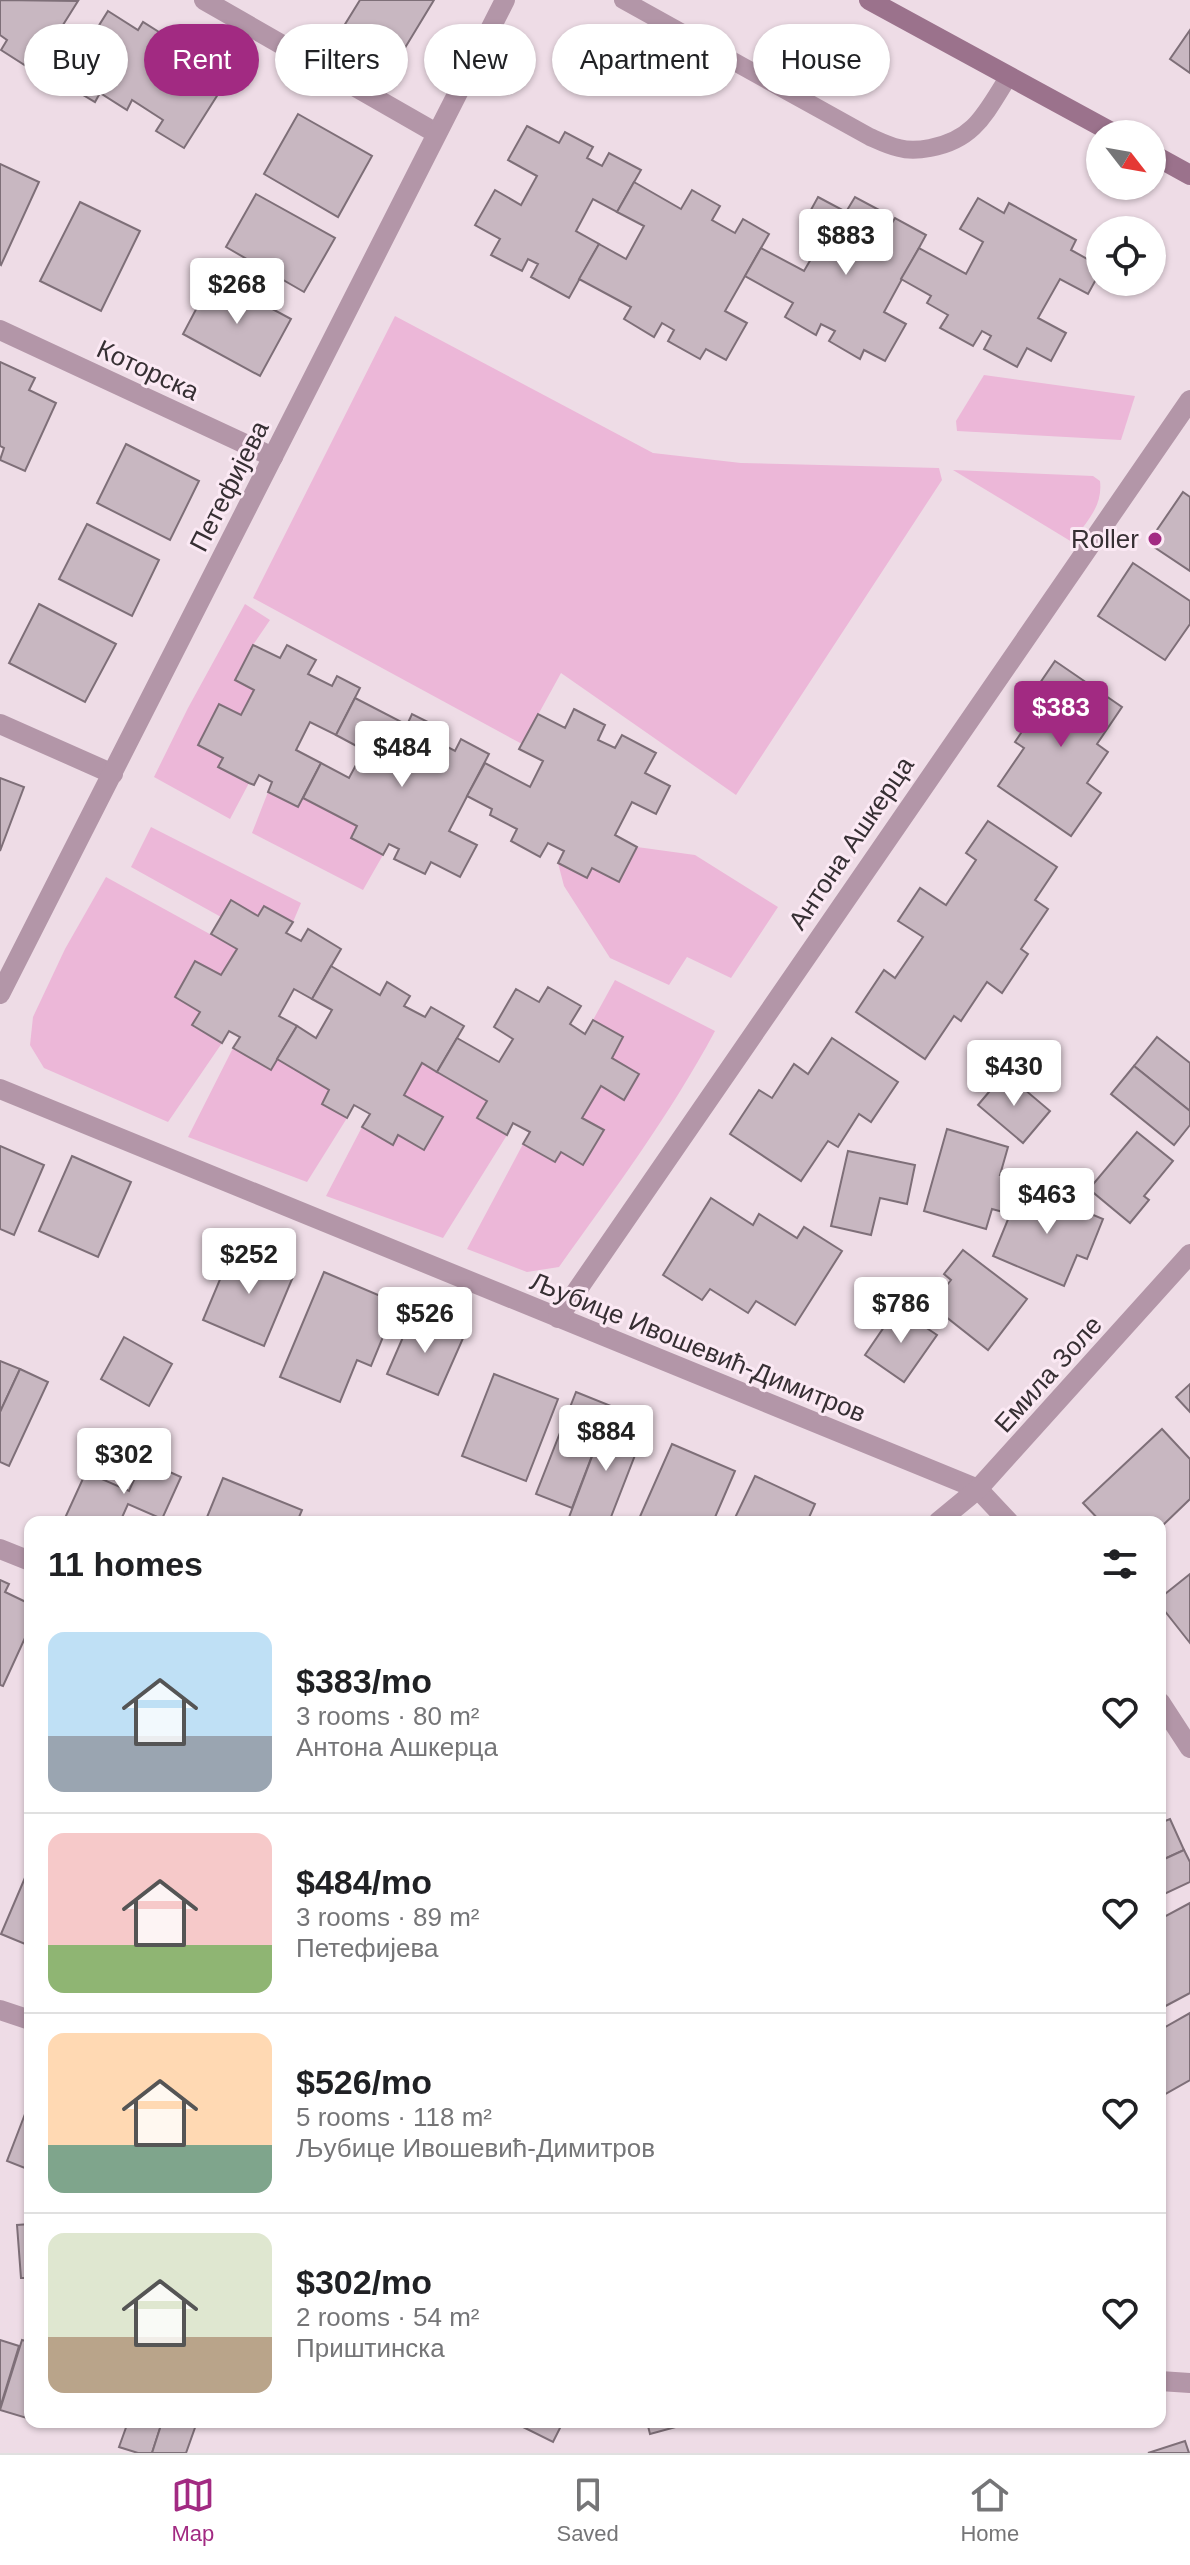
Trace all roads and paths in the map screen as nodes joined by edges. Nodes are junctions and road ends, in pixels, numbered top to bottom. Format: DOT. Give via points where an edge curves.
graph roads {
  1 [pos="204,0"];
  2 [pos="505,0"];
  3 [pos="623,0"];
  4 [pos="869,0"];
  5 [pos="1009,76"];
  6 [pos="1089,120"];
  7 [pos="436,133"];
  8 [pos="1166,162"];
  9 [pos="1190,175"];
  10 [pos="0,330"];
  11 [pos="1190,400"];
  12 [pos="273,457"];
  13 [pos="0,724"];
  14 [pos="113,774"];
  15 [pos="0,994"];
  16 [pos="0,1089"];
  17 [pos="1190,1254"];
  18 [pos="558,1318"];
  19 [pos="978,1489"];
  20 [pos="945,1516"];
  21 [pos="1003,1516"];
  22 [pos="0,1549"];
  23 [pos="24,1559"];
  24 [pos="1166,1711"];
  25 [pos="1190,1748"];
  26 [pos="0,2010"];
  27 [pos="24,2018"];
  28 [pos="1166,2381"];
  29 [pos="1190,2383"];
  1 -- 7 [label="street"];
  2 -- 7 [label="street, Петефијева"];
  3 -- 5 [label="lane" via="870,137 901,149 946,145 963,137"];
  4 -- 5 [label="street"];
  5 -- 6 [label="street"];
  7 -- 12 [label="street, Петефијева"];
  8 -- 9 [label="street"];
  10 -- 12 [label="street, Которска"];
  11 -- 18 [label="street, Антона Ашкерца"];
  12 -- 14 [label="street, Петефијева"];
  13 -- 14 [label="street"];
  14 -- 15 [label="street, Петефијева"];
  16 -- 18 [label="street, Љубице Ивошевић-Димитров"];
  17 -- 19 [label="street, Емила Золе"];
  18 -- 19 [label="street, Љубице Ивошевић-Димитров"];
  19 -- 20 [label="street, Емила Золе"];
  19 -- 21 [label="street, Љубице Ивошевић-Димитров"];
  22 -- 23 [label="street"];
  24 -- 25 [label="street"];
  26 -- 27 [label="street"];
  28 -- 29 [label="street"];
}
